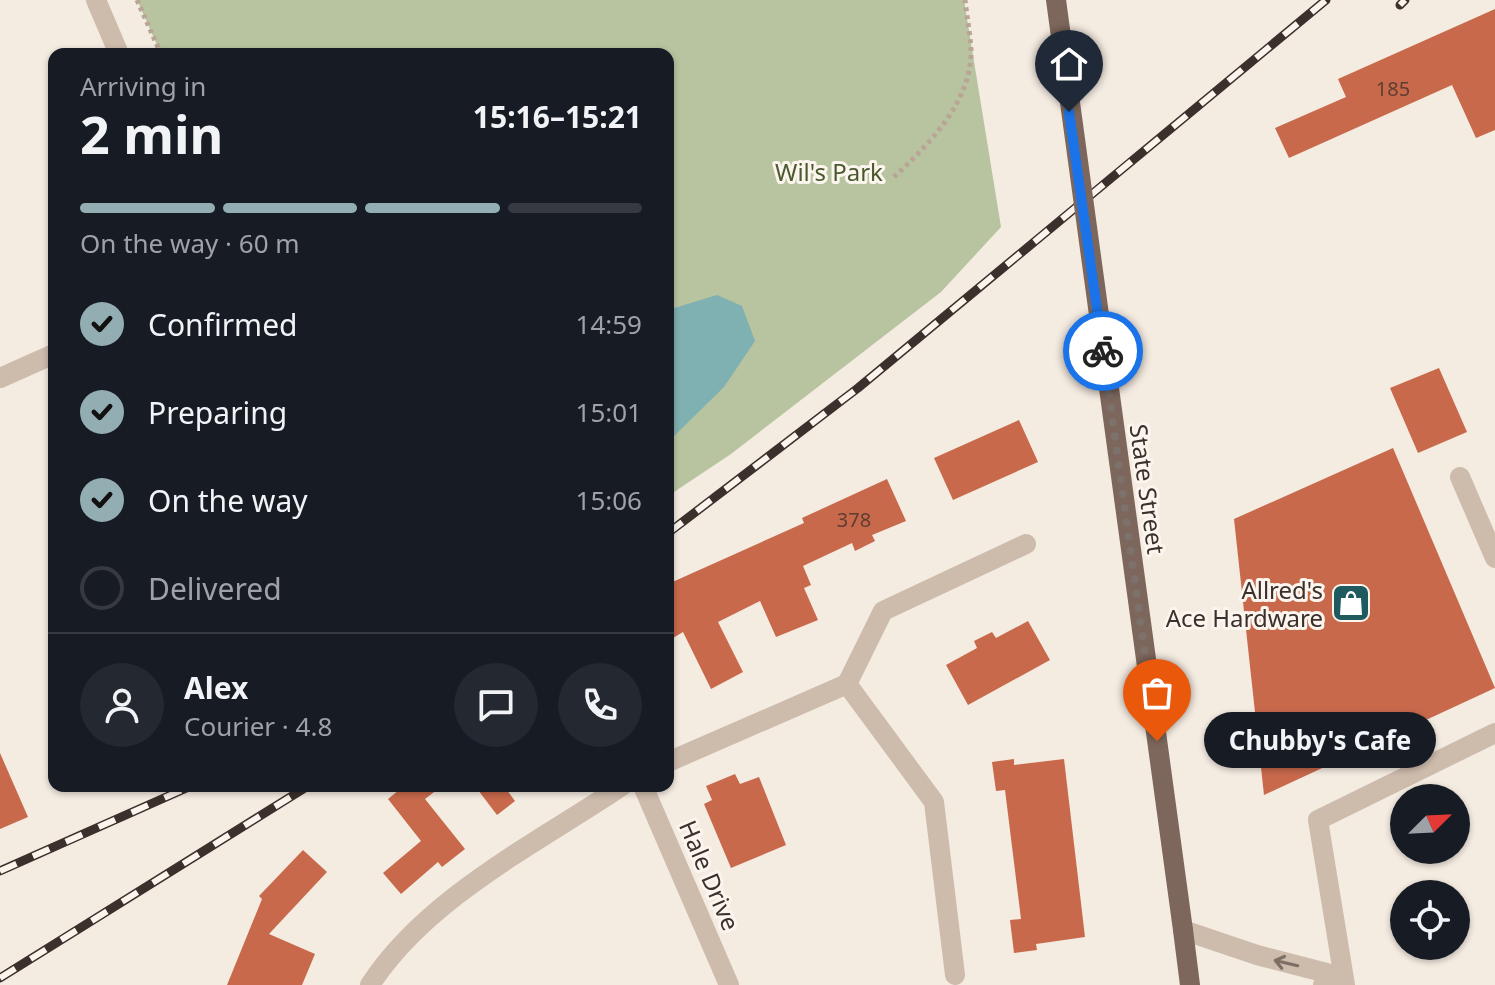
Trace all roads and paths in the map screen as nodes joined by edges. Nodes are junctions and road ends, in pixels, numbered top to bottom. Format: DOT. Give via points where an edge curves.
graph roads {
  1 [pos="96,0"];
  2 [pos="137,0"];
  3 [pos="965,0"];
  4 [pos="1056,0"];
  5 [pos="116,48"];
  6 [pos="158,48"];
  7 [pos="894,177"];
  8 [pos="48,357"];
  9 [pos="0,378"];
  10 [pos="1460,477"];
  11 [pos="1026,544"];
  12 [pos="1495,558"];
  13 [pos="847,684"];
  14 [pos="1495,733"];
  15 [pos="674,759"];
  16 [pos="613,792"];
  17 [pos="646,792"];
  18 [pos="1183,930"];
  19 [pos="955,975"];
  20 [pos="1337,982"];
  21 [pos="370,985"];
  22 [pos="729,985"];
  23 [pos="1190,985"];
  1 -- 5 [label="street"];
  2 -- 6 [label="path"];
  3 -- 7 [label="path" via="971,54 963,86 937,135"];
  4 -- 18 [label="main road, State Street, bridge"];
  8 -- 9 [label="street"];
  10 -- 12 [label="street"];
  11 -- 13 [label="street" via="883,611"];
  13 -- 15 [label="street"];
  13 -- 19 [label="street" via="934,802"];
  14 -- 20 [label="street" via="1318,820"];
  16 -- 21 [label="street" via="434,911 405,937"];
  17 -- 22 [label="street, Hale Drive"];
  20 -- 18 [label="street, one-way"];
  18 -- 23 [label="main road, State Street"];
}
